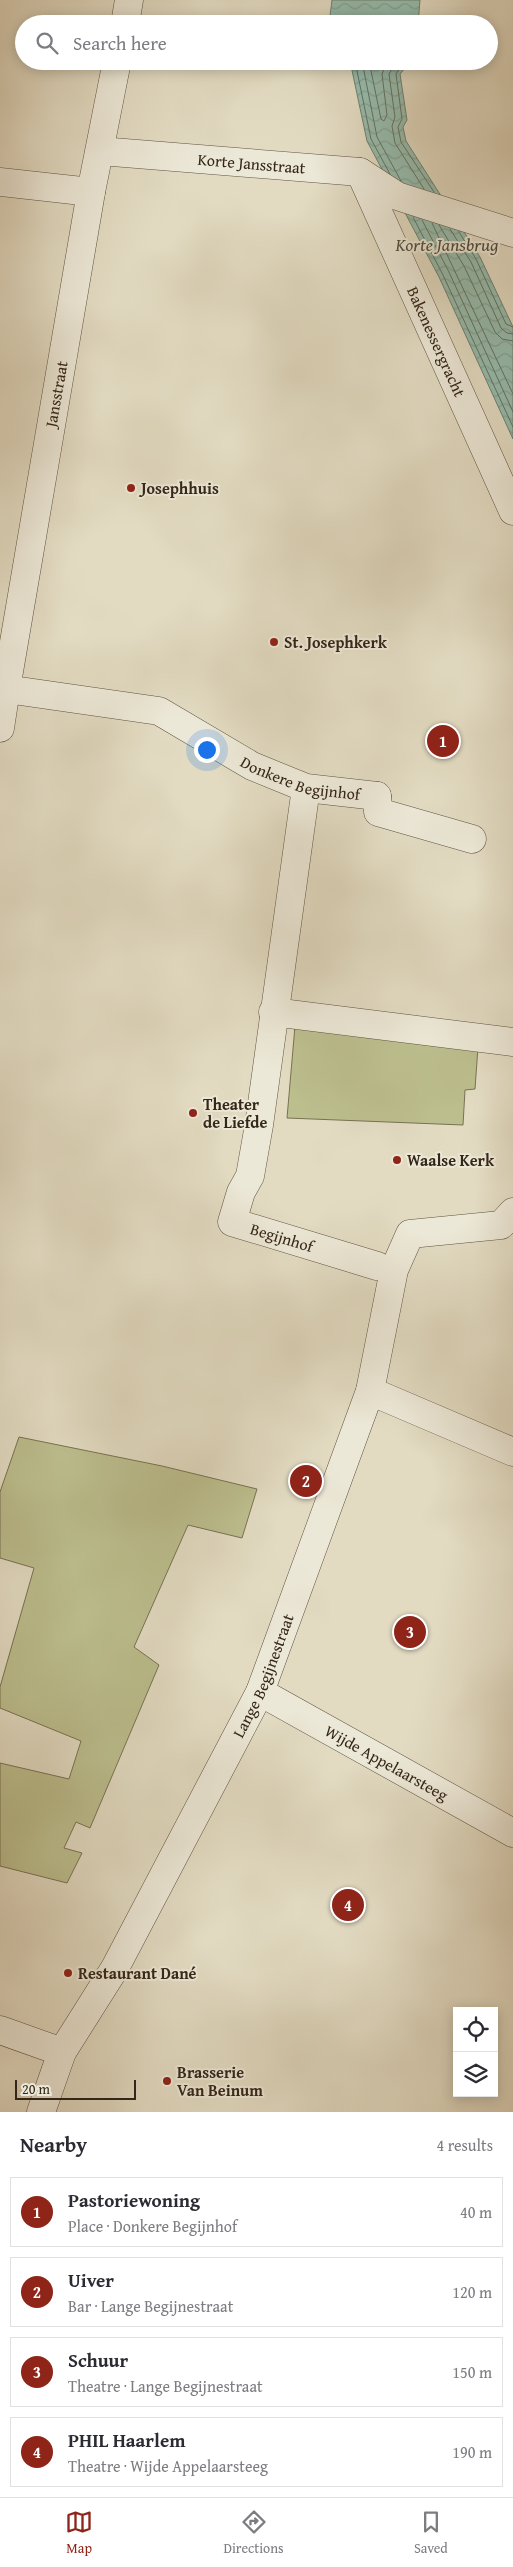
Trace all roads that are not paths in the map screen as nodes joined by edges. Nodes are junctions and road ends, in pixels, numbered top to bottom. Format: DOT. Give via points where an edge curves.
graph roads {
  1 [pos="129,0"];
  2 [pos="126,15"];
  3 [pos="115,70"];
  4 [pos="100,151"];
  5 [pos="360,172"];
  6 [pos="0,182"];
  7 [pos="91,192"];
  8 [pos="513,233"];
  9 [pos="513,512"];
  10 [pos="6,689"];
  11 [pos="0,728"];
  12 [pos="306,788"];
  13 [pos="472,838"];
  14 [pos="273,1012"];
  15 [pos="513,1042"];
  16 [pos="513,1212"];
  17 [pos="385,1268"];
  18 [pos="370,1391"];
  19 [pos="513,1452"];
  20 [pos="260,1692"];
  21 [pos="513,1833"];
  22 [pos="0,2030"];
  23 [pos="62,2052"];
  24 [pos="41,2112"];
  1 -- 2 [label="street"];
  3 -- 4 [label="street, Jansstraat"];
  4 -- 5 [label="street, Korte Jansstraat"];
  4 -- 7 [label="street, Jansstraat"];
  5 -- 8 [label="street, Korte Jansstraat" via="397,196"];
  5 -- 9 [label="street, Bakenessergracht"];
  6 -- 7 [label="street"];
  7 -- 10 [label="street, Jansstraat"];
  10 -- 11 [label="street, Jansstraat"];
  10 -- 12 [label="street, Donkere Begijnhof" via="159,710 252,766"];
  12 -- 13 [label="street, Donkere Begijnhof" via="377,796 378,812"];
  12 -- 14 [label="street, Begijnhof"];
  14 -- 15 [label="street"];
  14 -- 17 [label="street, Begijnhof" via="250,1176 241,1192 232,1222"];
  16 -- 17 [label="street" via="501,1225 410,1234"];
  17 -- 18 [label="street, Lange Begijnestraat"];
  18 -- 19 [label="street"];
  18 -- 20 [label="street, Lange Begijnestraat"];
  20 -- 21 [label="street, Wijde Appelaarsteeg"];
  20 -- 23 [label="street, Lange Begijnestraat" via="115,1968"];
  22 -- 23 [label="street"];
  23 -- 24 [label="street, Lange Begijnestraat"];
}
